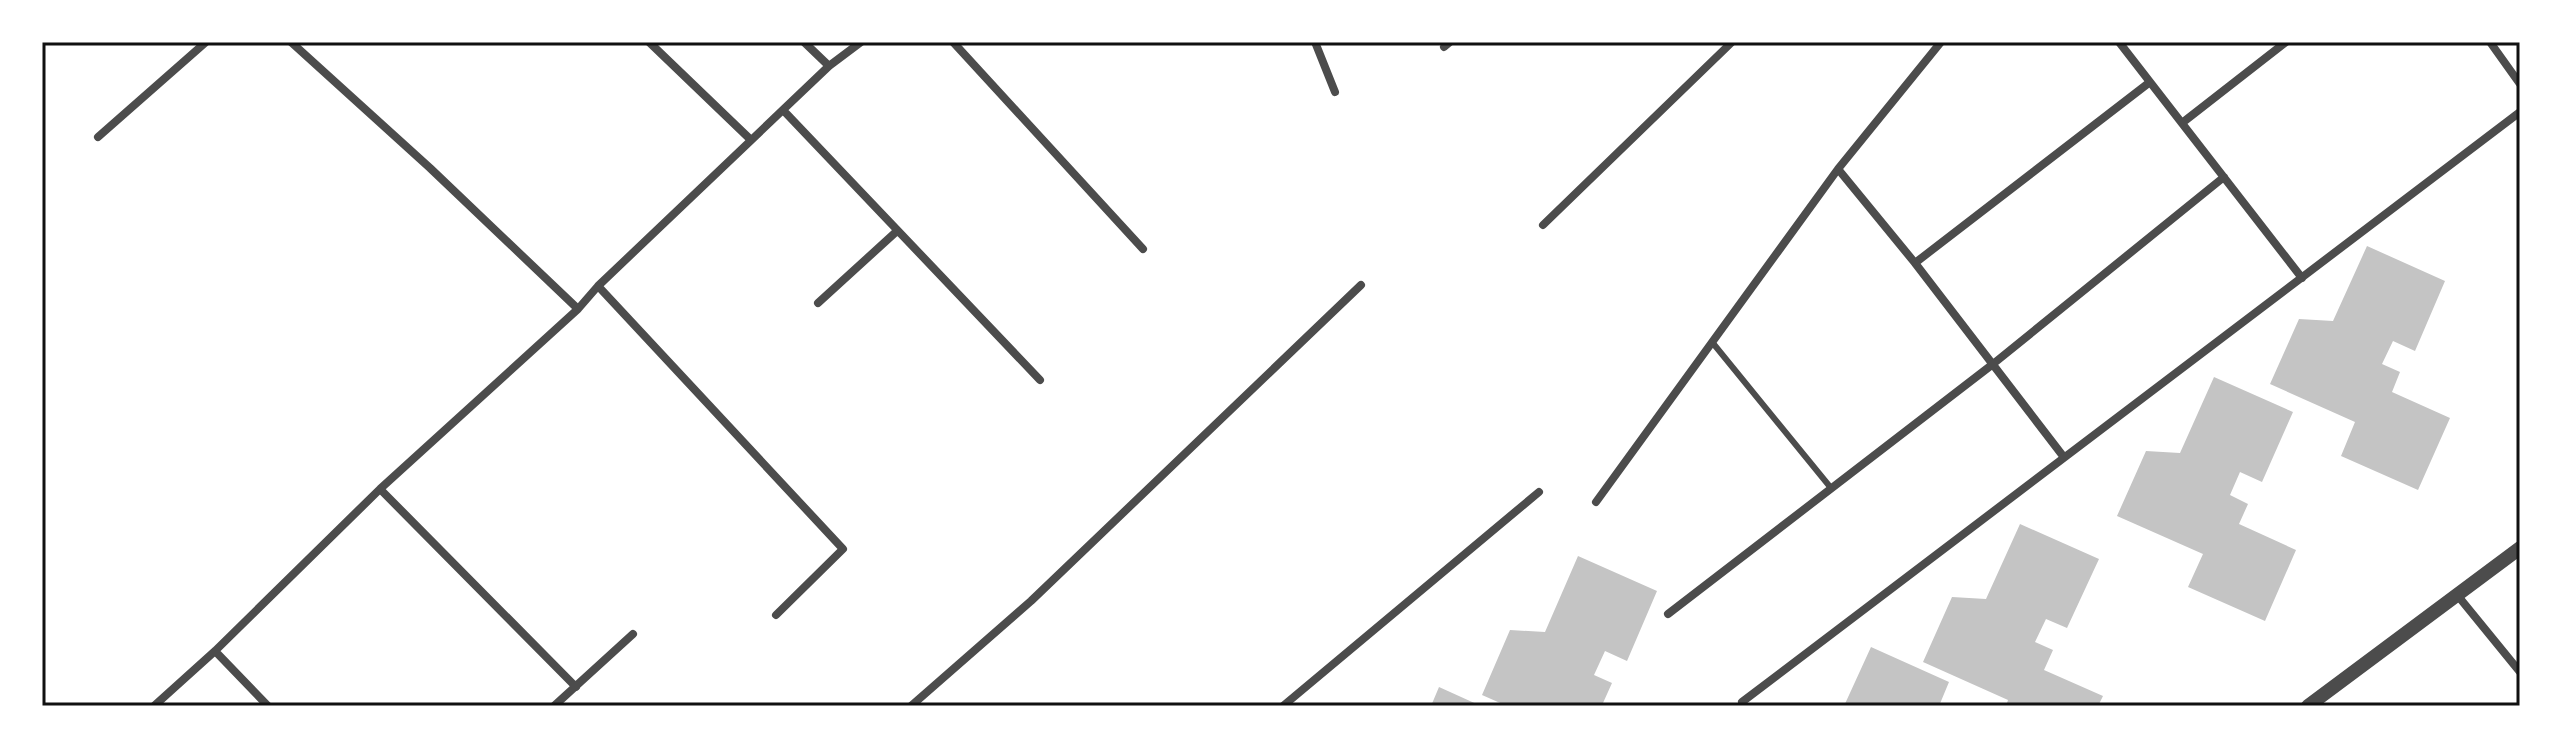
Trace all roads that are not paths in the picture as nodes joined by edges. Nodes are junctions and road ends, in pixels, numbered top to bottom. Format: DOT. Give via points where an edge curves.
graph roads {
  1 [pos="206,42"];
  2 [pos="291,42"];
  3 [pos="649,42"];
  4 [pos="804,42"];
  5 [pos="861,42"];
  6 [pos="953,42"];
  7 [pos="1315,42"];
  8 [pos="1732,42"];
  9 [pos="1941,42"];
  10 [pos="2119,42"];
  11 [pos="2286,42"];
  12 [pos="2490,42"];
  13 [pos="829,66"];
  14 [pos="2150,82"];
  15 [pos="2520,84"];
  16 [pos="1335,92"];
  17 [pos="783,110"];
  18 [pos="2520,112"];
  19 [pos="2182,123"];
  20 [pos="98,137"];
  21 [pos="751,140"];
  22 [pos="1838,169"];
  23 [pos="2224,177"];
  24 [pos="1543,225"];
  25 [pos="897,231"];
  26 [pos="1143,249"];
  27 [pos="1915,263"];
  28 [pos="2302,278"];
  29 [pos="1361,285"];
  30 [pos="598,286"];
  31 [pos="818,303"];
  32 [pos="578,309"];
  33 [pos="1712,342"];
  34 [pos="1993,364"];
  35 [pos="1040,380"];
  36 [pos="2063,456"];
  37 [pos="1831,488"];
  38 [pos="380,489"];
  39 [pos="1539,492"];
  40 [pos="1596,502"];
  41 [pos="2520,548"];
  42 [pos="2458,596"];
  43 [pos="1668,614"];
  44 [pos="776,615"];
  45 [pos="633,634"];
  46 [pos="215,651"];
  47 [pos="2520,672"];
  48 [pos="576,687"];
  49 [pos="1742,702"];
  50 [pos="154,706"];
  51 [pos="268,706"];
  52 [pos="554,706"];
  53 [pos="911,706"];
  54 [pos="1283,706"];
  55 [pos="2308,706"];
  1 -- 20 [label="street"];
  2 -- 32 [label="street"];
  3 -- 21 [label="street"];
  4 -- 13 [label="street"];
  5 -- 13 [label="street"];
  6 -- 26 [label="street"];
  7 -- 16 [label="street"];
  8 -- 24 [label="street"];
  9 -- 22 [label="street"];
  10 -- 14 [label="street"];
  11 -- 19 [label="street"];
  12 -- 15 [label="street"];
  13 -- 17 [label="street"];
  14 -- 19 [label="street"];
  14 -- 27 [label="street"];
  17 -- 21 [label="street"];
  17 -- 25 [label="street"];
  18 -- 28 [label="street"];
  19 -- 23 [label="street"];
  21 -- 30 [label="street"];
  22 -- 27 [label="street"];
  22 -- 33 [label="street"];
  23 -- 28 [label="street"];
  23 -- 34 [label="street"];
  25 -- 31 [label="street"];
  25 -- 35 [label="street"];
  27 -- 34 [label="street"];
  28 -- 36 [label="street"];
  29 -- 53 [label="street" via="1031,601"];
  30 -- 32 [label="street"];
  30 -- 44 [label="street" via="843,549"];
  32 -- 38 [label="street"];
  33 -- 37 [label="lane"];
  33 -- 40 [label="street"];
  34 -- 36 [label="street"];
  34 -- 37 [label="street"];
  36 -- 49 [label="street"];
  37 -- 43 [label="street"];
  38 -- 46 [label="street"];
  38 -- 48 [label="street"];
  39 -- 54 [label="street"];
  41 -- 42 [label="street"];
  42 -- 47 [label="street"];
  42 -- 55 [label="street"];
  45 -- 48 [label="street"];
  46 -- 50 [label="street"];
  46 -- 51 [label="street"];
  48 -- 52 [label="street"];
}
